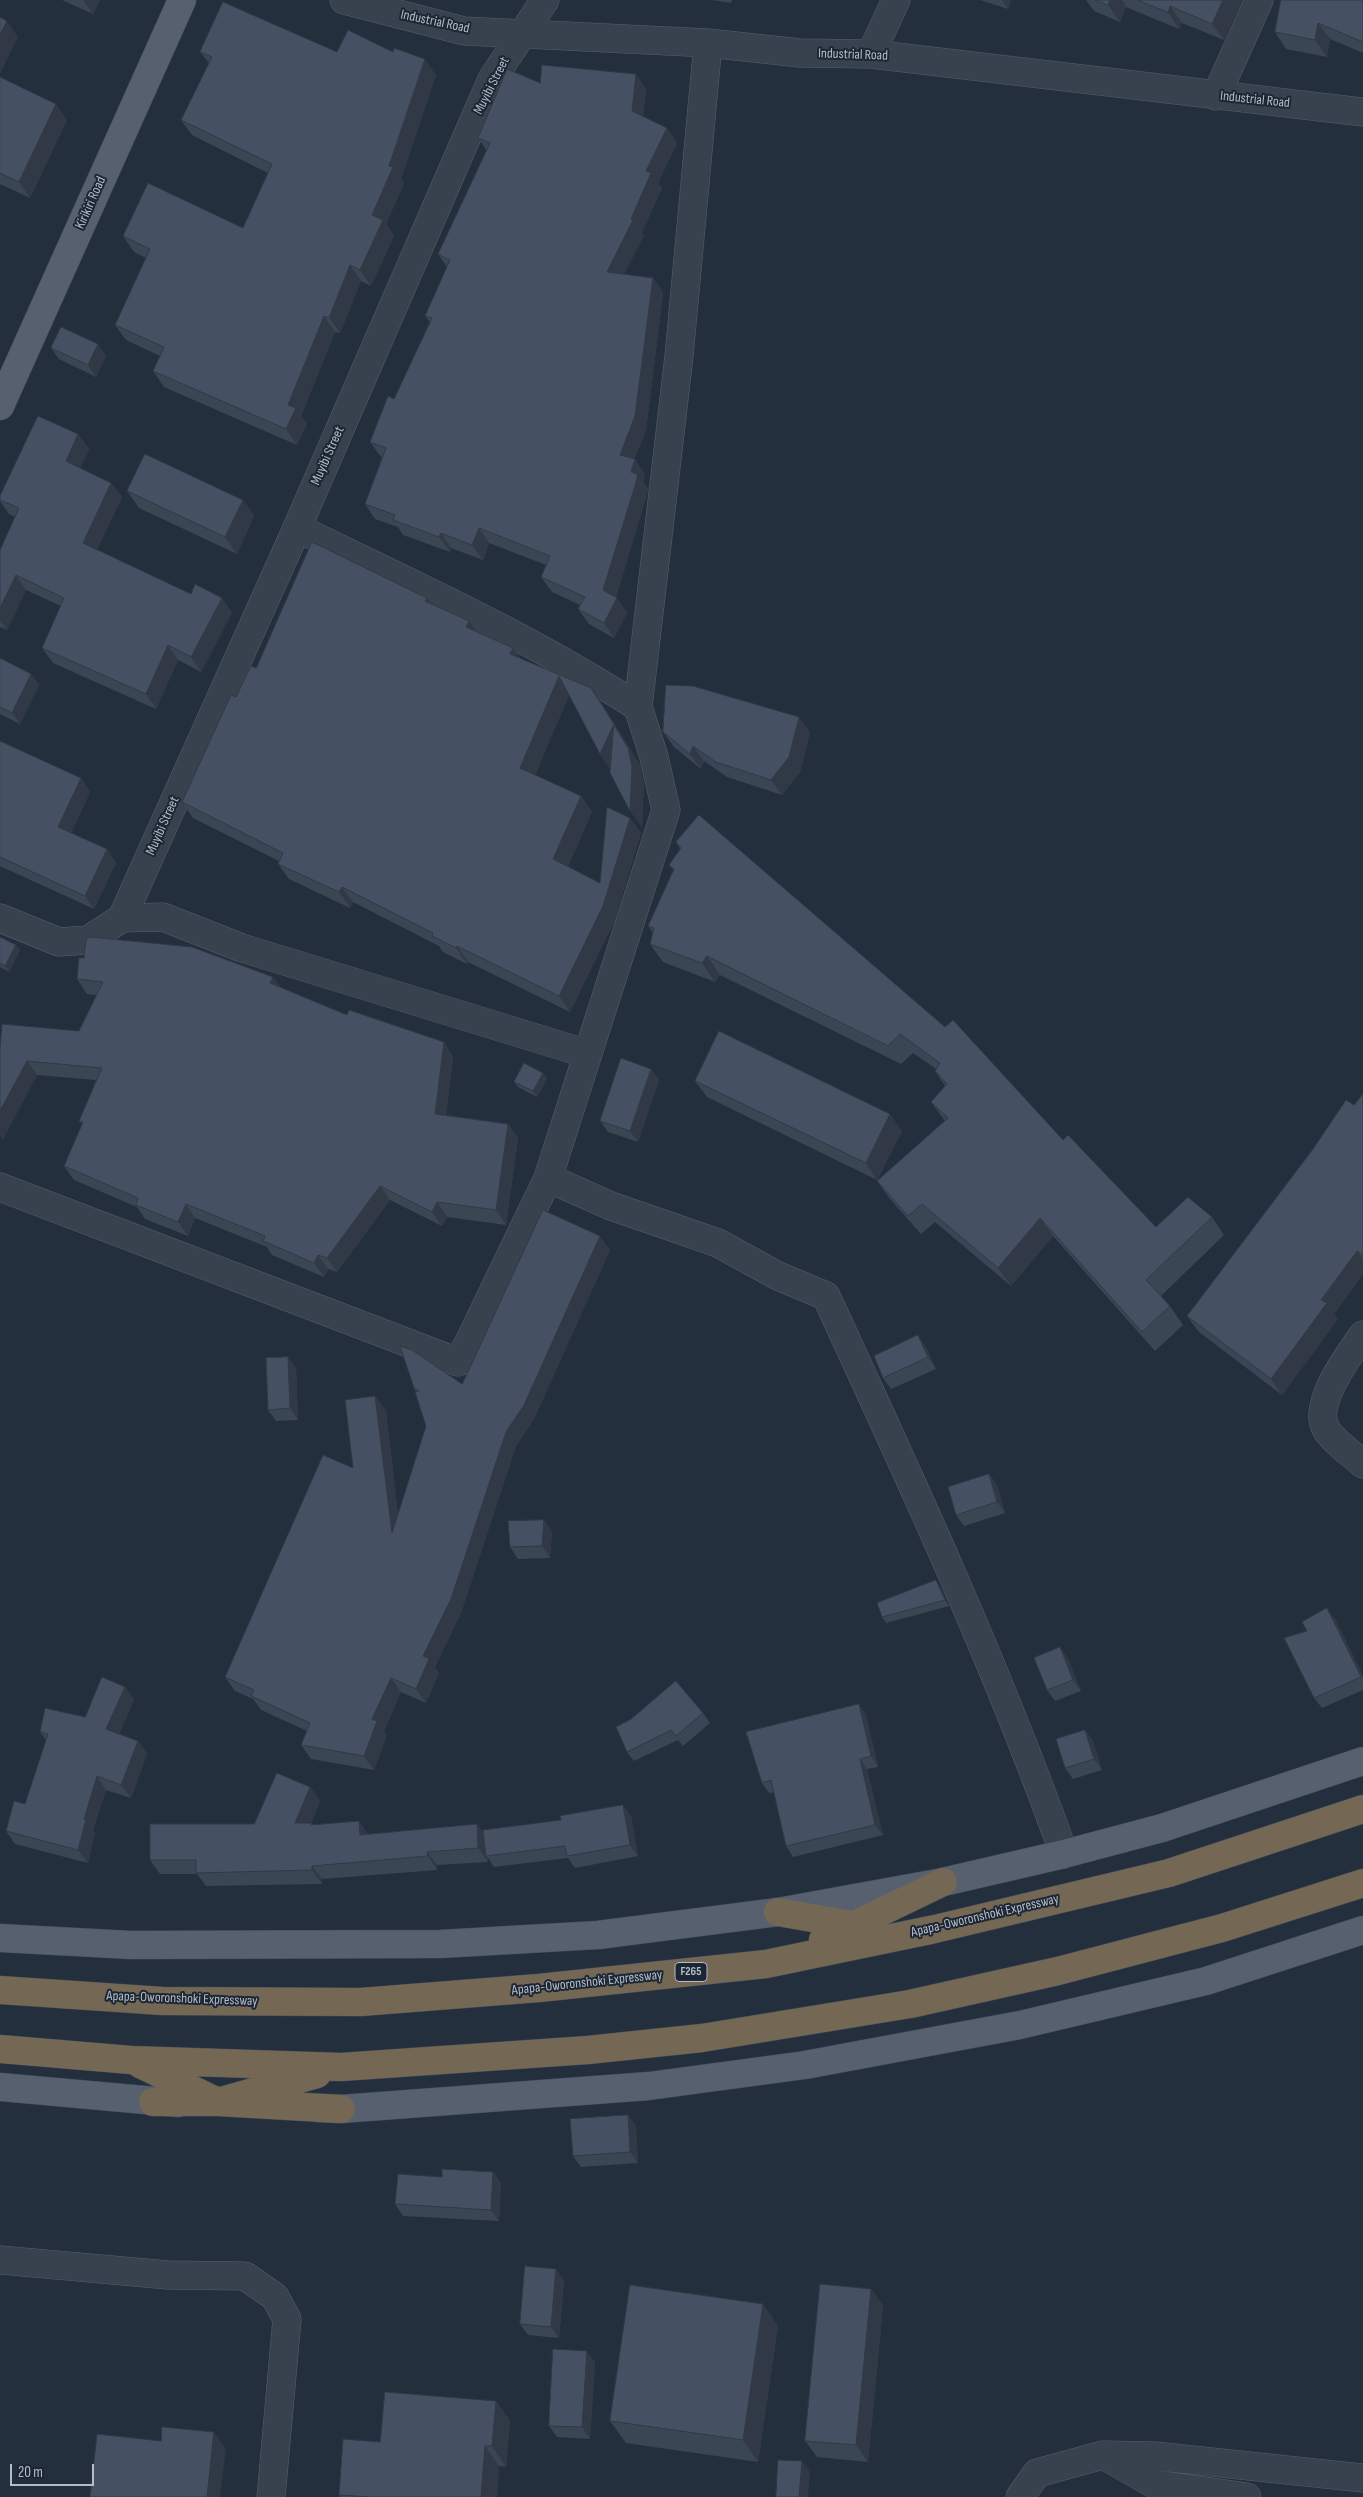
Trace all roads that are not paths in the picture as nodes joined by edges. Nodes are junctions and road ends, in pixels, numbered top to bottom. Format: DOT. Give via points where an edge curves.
graph roads {
  1 [pos="182,0"];
  2 [pos="344,0"];
  3 [pos="544,0"];
  4 [pos="896,0"];
  5 [pos="1259,0"];
  6 [pos="522,33"];
  7 [pos="708,44"];
  8 [pos="871,54"];
  9 [pos="1216,96"];
  10 [pos="1363,112"];
  11 [pos="0,406"];
  12 [pos="297,528"];
  13 [pos="638,707"];
  14 [pos="0,918"];
  15 [pos="122,918"];
  16 [pos="588,1054"];
  17 [pos="548,1178"];
  18 [pos="0,1187"];
  19 [pos="1363,1335"];
  20 [pos="1363,1464"];
  21 [pos="1363,1761"];
  22 [pos="1363,1809"];
  23 [pos="1064,1854"];
  24 [pos="943,1882"];
  25 [pos="1363,1883"];
  26 [pos="778,1912"];
  27 [pos="855,1926"];
  28 [pos="935,1929"];
  29 [pos="1363,1930"];
  30 [pos="0,1938"];
  31 [pos="766,1964"];
  32 [pos="0,1990"];
  33 [pos="0,2049"];
  34 [pos="131,2060"];
  35 [pos="342,2067"];
  36 [pos="0,2087"];
  37 [pos="153,2102"];
  38 [pos="218,2102"];
  39 [pos="341,2109"];
  40 [pos="0,2260"];
  41 [pos="1103,2455"];
  42 [pos="1363,2478"];
  43 [pos="271,2497"];
  44 [pos="1020,2497"];
  45 [pos="1247,2497"];
  1 -- 11 [label="main road, Kirikiri Road"];
  2 -- 6 [label="street, Industrial Road" via="464,31"];
  3 -- 6 [label="street, Muyibi Street"];
  4 -- 8 [label="street"];
  5 -- 9 [label="street"];
  6 -- 7 [label="street, Industrial Road"];
  6 -- 12 [label="street, Muyibi Street" via="492,79"];
  7 -- 8 [label="street, Industrial Road" via="800,53"];
  7 -- 13 [label="street" via="678,356"];
  8 -- 9 [label="street, Industrial Road"];
  9 -- 10 [label="street, Industrial Road"];
  12 -- 13 [label="street" via="563,662"];
  12 -- 15 [label="street, Muyibi Street"];
  13 -- 16 [label="street" via="666,810"];
  14 -- 15 [label="street" via="59,942 88,940"];
  15 -- 16 [label="street" via="162,917 242,948"];
  16 -- 17 [label="street"];
  17 -- 18 [label="street" via="458,1362"];
  17 -- 23 [label="street" via="611,1206 718,1243 778,1276 826,1296 939,1541 1040,1785"];
  19 -- 20 [label="street" via="1330,1387 1322,1410 1326,1430"];
  21 -- 23 [label="main road" via="1162,1828"];
  22 -- 28 [label="highway, Apapa-Oworonshoki Expressway / F265" via="1169,1873"];
  23 -- 24 [label="main road"];
  24 -- 26 [label="main road"];
  24 -- 27 [label="highway"];
  25 -- 35 [label="highway" via="1213,1930 1058,1971 910,2004 683,2040"];
  26 -- 27 [label="highway"];
  26 -- 30 [label="main road" via="598,1935 440,1944 132,1945"];
  27 -- 28 [label="highway"];
  27 -- 31 [label="highway"];
  28 -- 31 [label="highway, Apapa-Oworonshoki Expressway / F265"];
  29 -- 39 [label="main road" via="1188,1985 1020,2025 805,2064 648,2086"];
  31 -- 32 [label="highway, Apapa-Oworonshoki Expressway / F265" via="539,1988 360,2002 162,2000"];
  33 -- 34 [label="highway"];
  34 -- 35 [label="highway"];
  34 -- 38 [label="highway"];
  35 -- 38 [label="highway"];
  36 -- 37 [label="main road"];
  37 -- 38 [label="highway"];
  37 -- 39 [label="main road"];
  38 -- 39 [label="highway"];
  40 -- 43 [label="street" via="168,2274 245,2276 275,2297 287,2319"];
  41 -- 42 [label="street" via="1156,2456"];
  41 -- 44 [label="street" via="1037,2473"];
  41 -- 45 [label="street" via="1154,2484"];
}
